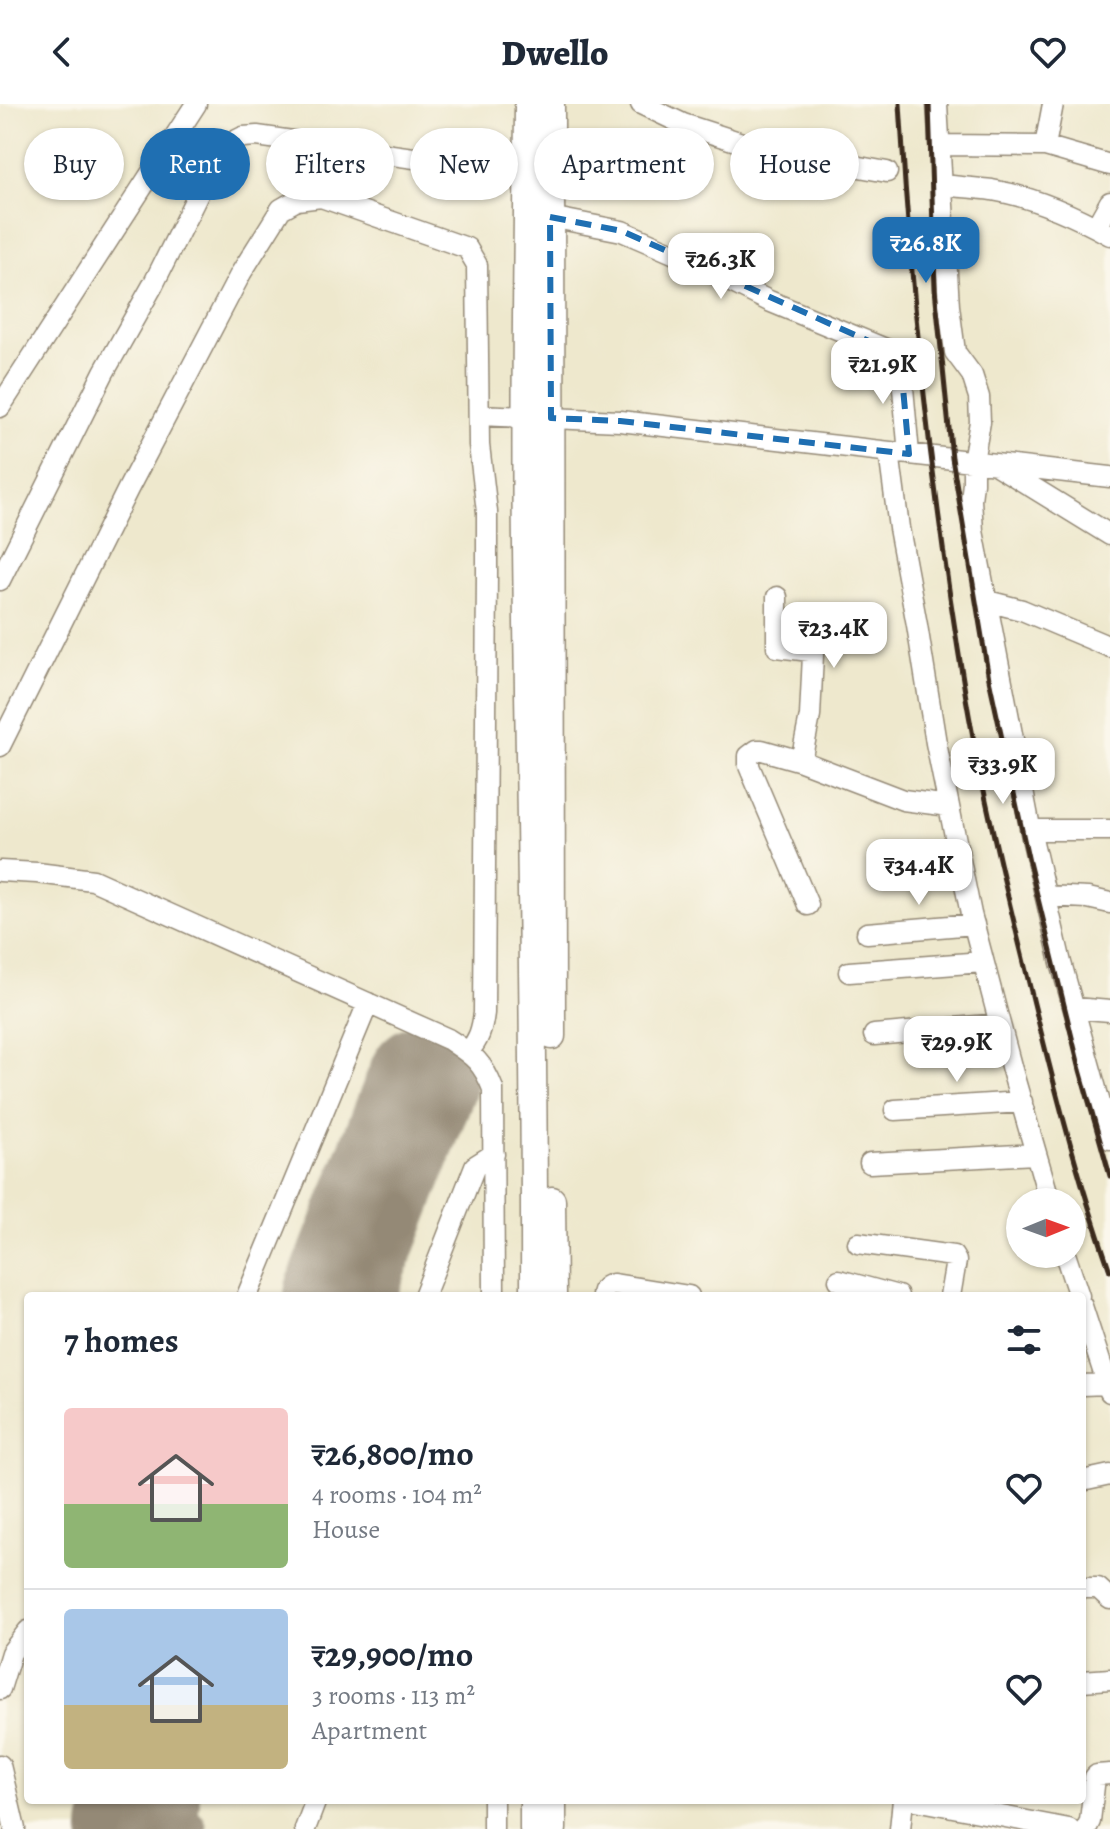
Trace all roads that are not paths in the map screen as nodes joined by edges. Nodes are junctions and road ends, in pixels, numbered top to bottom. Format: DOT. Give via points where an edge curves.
graph roads {
  1 [pos="196,104"];
  2 [pos="528,104"];
  3 [pos="551,104"];
  4 [pos="641,104"];
  5 [pos="937,104"];
  6 [pos="1053,104"];
  7 [pos="940,145"];
  8 [pos="1045,146"];
  9 [pos="1110,165"];
  10 [pos="887,172"];
  11 [pos="528,174"];
  12 [pos="942,185"];
  13 [pos="1110,202"];
  14 [pos="550,217"];
  15 [pos="1103,231"];
  16 [pos="0,407"];
  17 [pos="479,415"];
  18 [pos="538,418"];
  19 [pos="899,453"];
  20 [pos="983,462"];
  21 [pos="1110,477"];
  22 [pos="1110,535"];
  23 [pos="0,580"];
  24 [pos="777,597"];
  25 [pos="987,601"];
  26 [pos="1110,647"];
  27 [pos="0,746"];
  28 [pos="801,761"];
  29 [pos="949,806"];
  30 [pos="1031,830"];
  31 [pos="1110,830"];
  32 [pos="0,871"];
  33 [pos="1046,896"];
  34 [pos="1110,903"];
  35 [pos="808,905"];
  36 [pos="974,924"];
  37 [pos="867,933"];
  38 [pos="983,962"];
  39 [pos="849,972"];
  40 [pos="368,1003"];
  41 [pos="1074,1008"];
  42 [pos="1110,1011"];
  43 [pos="1000,1024"];
  44 [pos="874,1035"];
  45 [pos="468,1052"];
  46 [pos="1022,1102"];
  47 [pos="895,1110"];
  48 [pos="1110,1139"];
  49 [pos="494,1154"];
  50 [pos="1036,1154"];
  51 [pos="870,1163"];
  52 [pos="1046,1188"];
  53 [pos="858,1243"];
  54 [pos="1070,1268"];
  55 [pos="839,1280"];
  56 [pos="249,1292"];
  57 [pos="426,1292"];
  58 [pos="494,1292"];
  59 [pos="534,1292"];
  60 [pos="553,1292"];
  61 [pos="602,1292"];
  62 [pos="664,1292"];
  63 [pos="883,1292"];
  64 [pos="951,1292"];
  65 [pos="1078,1292"];
  66 [pos="1086,1319"];
  67 [pos="1086,1385"];
  68 [pos="1109,1388"];
  69 [pos="1110,1475"];
  70 [pos="1086,1480"];
  71 [pos="1086,1588"];
  72 [pos="1110,1599"];
  73 [pos="24,1636"];
  74 [pos="1110,1679"];
  75 [pos="1086,1681"];
  76 [pos="0,1689"];
  77 [pos="1110,1774"];
  78 [pos="1,1776"];
  79 [pos="314,1804"];
  80 [pos="493,1804"];
  81 [pos="533,1804"];
  82 [pos="553,1804"];
  83 [pos="903,1804"];
  84 [pos="956,1804"];
  85 [pos="996,1808"];
  86 [pos="15,1829"];
  87 [pos="305,1829"];
  88 [pos="493,1829"];
  89 [pos="533,1829"];
  90 [pos="553,1829"];
  91 [pos="900,1829"];
  92 [pos="1069,1829"];
  93 [pos="1086,1829"];
  1 -- 16 [label="street"];
  2 -- 11 [label="main road"];
  3 -- 14 [label="main road"];
  4 -- 10 [label="street" via="683,124 807,164 832,162"];
  5 -- 7 [label="street"];
  6 -- 8 [label="street"];
  7 -- 8 [label="street"];
  7 -- 12 [label="street"];
  8 -- 9 [label="street"];
  11 -- 18 [label="main road"];
  11 -- 23 [label="street" via="257,136 229,144 218,154"];
  12 -- 15 [label="street" via="1008,193"];
  12 -- 20 [label="street" via="955,352 972,375 979,397"];
  13 -- 15 [label="street"];
  14 -- 18 [label="main road"];
  14 -- 19 [label="street" via="622,231 769,301 900,355"];
  17 -- 18 [label="street"];
  17 -- 27 [label="street" via="477,265 467,248 321,197 297,200 281,209 241,273"];
  17 -- 45 [label="street" via="487,512 484,1013 476,1044"];
  18 -- 19 [label="street" via="620,421"];
  18 -- 59 [label="main road" via="526,576"];
  18 -- 60 [label="main road"];
  19 -- 20 [label="street"];
  19 -- 29 [label="street" via="899,528"];
  20 -- 21 [label="street"];
  20 -- 22 [label="street"];
  20 -- 25 [label="street" via="971,500"];
  24 -- 28 [label="street" via="777,647 813,655"];
  25 -- 26 [label="street"];
  25 -- 30 [label="street"];
  28 -- 29 [label="street" via="903,800"];
  28 -- 35 [label="street" via="762,750 752,752 748,760"];
  29 -- 36 [label="street"];
  30 -- 31 [label="street"];
  30 -- 33 [label="street"];
  32 -- 40 [label="street" via="93,880"];
  33 -- 34 [label="street"];
  33 -- 41 [label="street"];
  36 -- 37 [label="street"];
  36 -- 38 [label="street"];
  38 -- 39 [label="street"];
  38 -- 43 [label="street"];
  40 -- 45 [label="street"];
  40 -- 56 [label="street"];
  41 -- 42 [label="street"];
  41 -- 48 [label="street"];
  43 -- 44 [label="street"];
  43 -- 46 [label="street"];
  45 -- 49 [label="street" via="493,1089"];
  46 -- 47 [label="street"];
  46 -- 50 [label="street"];
  49 -- 57 [label="street" via="475,1166"];
  49 -- 58 [label="street"];
  50 -- 51 [label="street"];
  50 -- 52 [label="street"];
  53 -- 64 [label="street" via="953,1256"];
  54 -- 65 [label="street"];
  55 -- 63 [label="street"];
  61 -- 62 [label="street" via="614,1284"];
  66 -- 68 [label="street"];
  67 -- 68 [label="street"];
  69 -- 70 [label="street"];
  71 -- 72 [label="street" via="1098,1588"];
  73 -- 76 [label="street" via="11,1653"];
  74 -- 75 [label="street"];
  77 -- 93 [label="street" via="1095,1777"];
  78 -- 86 [label="street"];
  79 -- 87 [label="street"];
  80 -- 88 [label="street"];
  81 -- 89 [label="main road"];
  82 -- 90 [label="main road"];
  83 -- 91 [label="street"];
  84 -- 85 [label="street"];
  85 -- 92 [label="street"];
}
